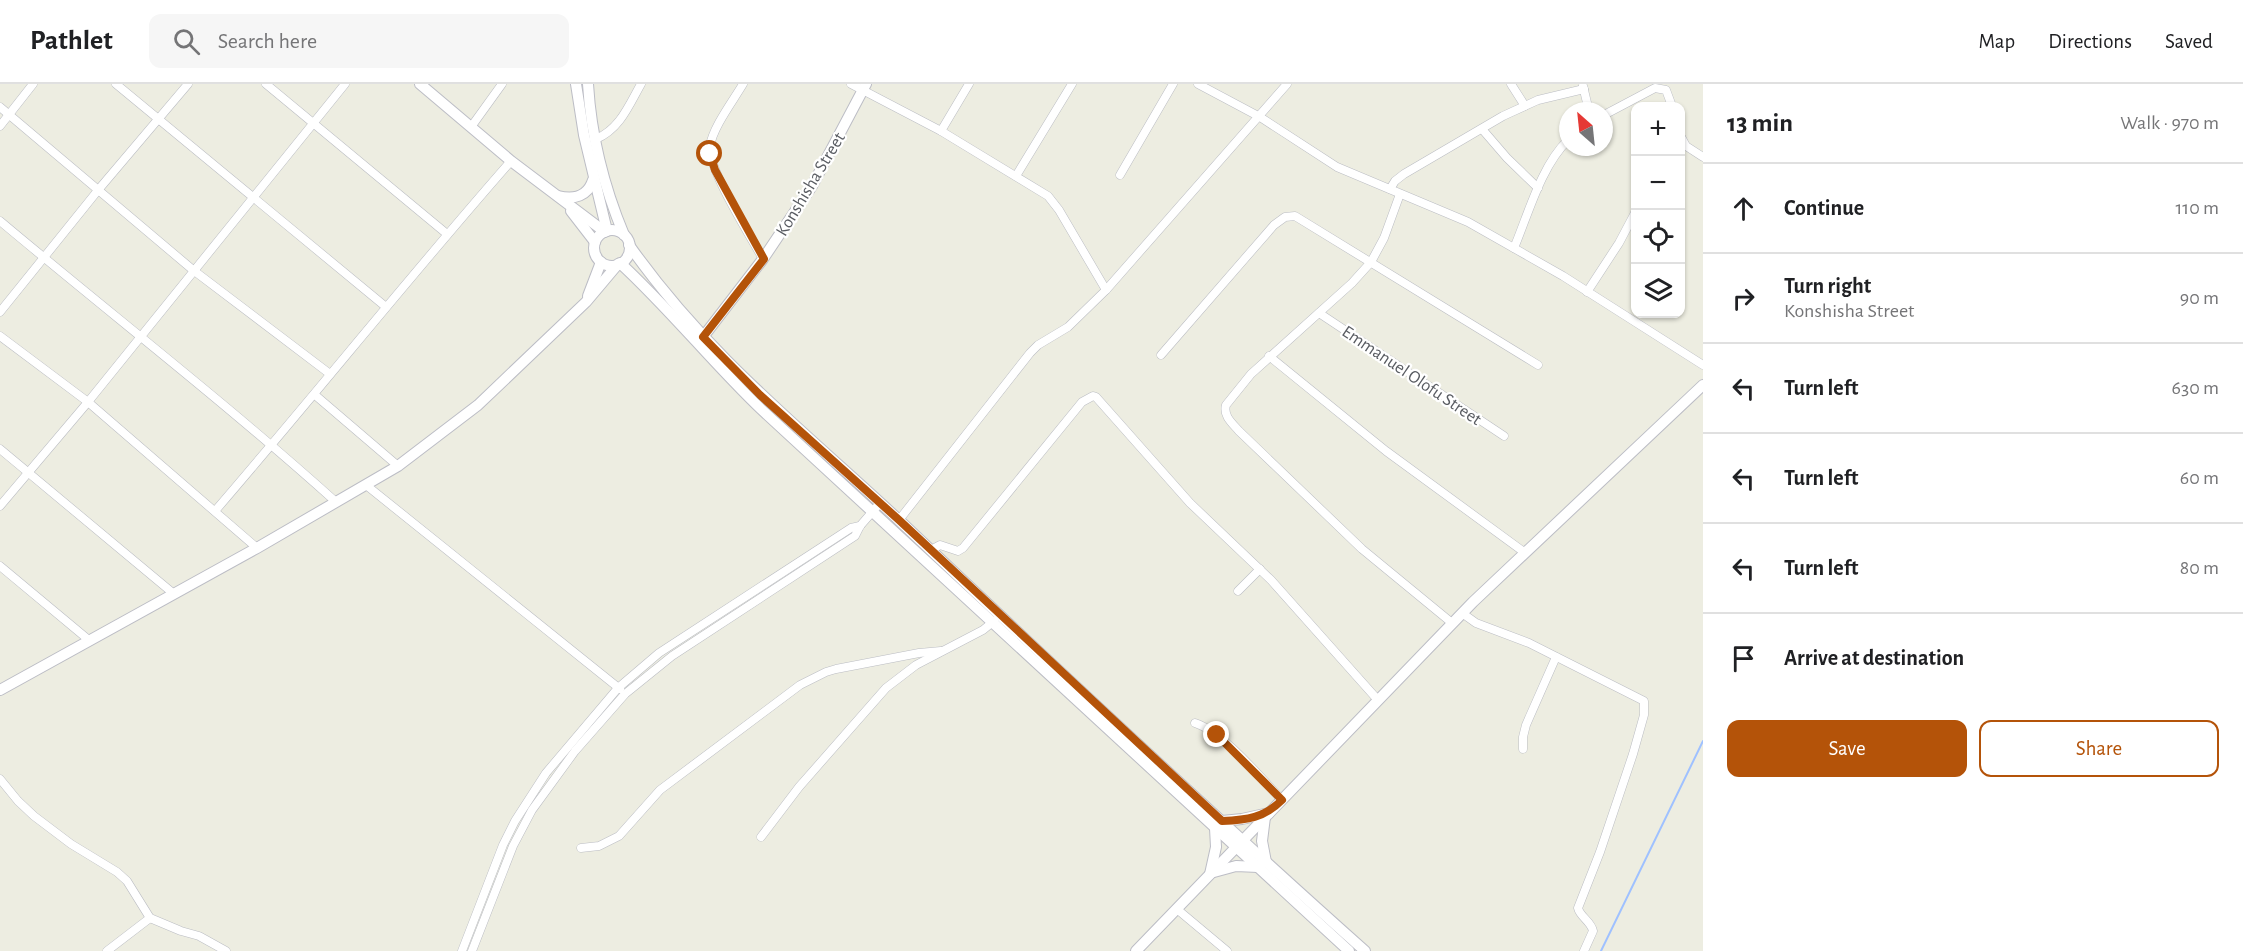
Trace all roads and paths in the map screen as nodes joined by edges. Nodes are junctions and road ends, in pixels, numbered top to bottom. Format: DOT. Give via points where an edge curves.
graph roads {
  1 [pos="33,84"];
  2 [pos="116,84"];
  3 [pos="188,84"];
  4 [pos="266,84"];
  5 [pos="345,84"];
  6 [pos="420,84"];
  7 [pos="502,84"];
  8 [pos="576,84"];
  9 [pos="588,84"];
  10 [pos="641,84"];
  11 [pos="743,84"];
  12 [pos="851,84"];
  13 [pos="969,84"];
  14 [pos="1072,84"];
  15 [pos="1173,84"];
  16 [pos="1198,84"];
  17 [pos="1287,84"];
  18 [pos="1511,84"];
  19 [pos="1583,86"];
  20 [pos="1654,86"];
  21 [pos="865,87"];
  22 [pos="1587,102"];
  23 [pos="1670,102"];
  24 [pos="1525,106"];
  25 [pos="0,107"];
  26 [pos="1613,111"];
  27 [pos="10,116"];
  28 [pos="1260,117"];
  29 [pos="158,120"];
  30 [pos="314,123"];
  31 [pos="0,126"];
  32 [pos="471,127"];
  33 [pos="1482,129"];
  34 [pos="941,132"];
  35 [pos="596,139"];
  36 [pos="1685,144"];
  37 [pos="1559,150"];
  38 [pos="1703,157"];
  39 [pos="511,161"];
  40 [pos="1120,175"];
  41 [pos="1016,176"];
  42 [pos="593,180"];
  43 [pos="1538,188"];
  44 [pos="99,189"];
  45 [pos="1390,189"];
  46 [pos="1400,194"];
  47 [pos="555,195"];
  48 [pos="252,199"];
  49 [pos="565,203"];
  50 [pos="1631,219"];
  51 [pos="0,221"];
  52 [pos="606,231"];
  53 [pos="447,234"];
  54 [pos="626,240"];
  55 [pos="595,242"];
  56 [pos="1514,248"];
  57 [pos="44,257"];
  58 [pos="764,259"];
  59 [pos="601,262"];
  60 [pos="1371,262"];
  61 [pos="619,264"];
  62 [pos="193,270"];
  63 [pos="1106,290"];
  64 [pos="1587,292"];
  65 [pos="586,302"];
  66 [pos="386,307"];
  67 [pos="0,312"];
  68 [pos="1319,313"];
  69 [pos="141,335"];
  70 [pos="0,336"];
  71 [pos="703,337"];
  72 [pos="1161,355"];
  73 [pos="1269,356"];
  74 [pos="1538,365"];
  75 [pos="1703,365"];
  76 [pos="330,374"];
  77 [pos="1703,385"];
  78 [pos="315,395"];
  79 [pos="88,402"];
  80 [pos="1504,436"];
  81 [pos="272,445"];
  82 [pos="0,449"];
  83 [pos="398,466"];
  84 [pos="28,472"];
  85 [pos="366,485"];
  86 [pos="336,502"];
  87 [pos="0,506"];
  88 [pos="877,507"];
  89 [pos="215,511"];
  90 [pos="899,520"];
  91 [pos="860,526"];
  92 [pos="257,548"];
  93 [pos="931,550"];
  94 [pos="1524,552"];
  95 [pos="0,566"];
  96 [pos="1260,569"];
  97 [pos="1238,591"];
  98 [pos="174,594"];
  99 [pos="1462,613"];
  100 [pos="996,619"];
  101 [pos="1452,623"];
  102 [pos="90,641"];
  103 [pos="941,651"];
  104 [pos="1556,657"];
  105 [pos="618,688"];
  106 [pos="1,689"];
  107 [pos="625,694"];
  108 [pos="1377,699"];
  109 [pos="1194,723"];
  110 [pos="1523,749"];
  111 [pos="0,779"];
  112 [pos="1282,800"];
  113 [pos="1267,815"];
  114 [pos="1218,824"];
  115 [pos="761,837"];
  116 [pos="1240,844"];
  117 [pos="581,848"];
  118 [pos="1262,865"];
  119 [pos="1211,874"];
  120 [pos="1178,910"];
  121 [pos="150,918"];
  122 [pos="1343,948"];
  123 [pos="107,951"];
  124 [pos="226,951"];
  125 [pos="462,951"];
  126 [pos="472,951"];
  127 [pos="1136,951"];
  128 [pos="1227,951"];
  129 [pos="1365,951"];
  130 [pos="1584,951"];
  1 -- 27 [label="street"];
  2 -- 29 [label="street"];
  3 -- 29 [label="street"];
  4 -- 30 [label="street"];
  5 -- 30 [label="street"];
  6 -- 32 [label="main road"];
  7 -- 32 [label="street"];
  8 -- 42 [label="main road"];
  9 -- 35 [label="main road"];
  10 -- 35 [label="street" via="617,125"];
  11 -- 58 [label="street" via="715,134 710,154"];
  12 -- 21 [label="street"];
  13 -- 34 [label="street"];
  14 -- 41 [label="street"];
  15 -- 40 [label="street"];
  16 -- 28 [label="street"];
  17 -- 28 [label="street"];
  18 -- 24 [label="street"];
  19 -- 22 [label="street"];
  19 -- 24 [label="street"];
  20 -- 23 [label="street" via="1665,90"];
  20 -- 26 [label="street"];
  21 -- 34 [label="street"];
  21 -- 58 [label="main road, Konshisha Street" via="812,186"];
  24 -- 33 [label="street"];
  25 -- 27 [label="street"];
  27 -- 31 [label="street"];
  27 -- 44 [label="street"];
  28 -- 45 [label="street" via="1337,167"];
  28 -- 63 [label="street"];
  29 -- 44 [label="street"];
  29 -- 48 [label="street"];
  30 -- 48 [label="street"];
  30 -- 53 [label="street"];
  32 -- 39 [label="main road"];
  33 -- 43 [label="street"];
  33 -- 45 [label="street" via="1404,174"];
  34 -- 41 [label="street"];
  35 -- 54 [label="main road" via="608,195"];
  36 -- 38 [label="street"];
  37 -- 43 [label="street"];
  39 -- 47 [label="main road"];
  39 -- 53 [label="street"];
  41 -- 63 [label="street" via="1054,203"];
  42 -- 47 [label="main road" via="578,197"];
  42 -- 52 [label="main road"];
  43 -- 56 [label="street"];
  44 -- 57 [label="street"];
  44 -- 62 [label="street"];
  45 -- 46 [label="street"];
  46 -- 56 [label="street" via="1468,222"];
  46 -- 60 [label="street"];
  47 -- 49 [label="main road"];
  48 -- 62 [label="street"];
  48 -- 66 [label="street"];
  49 -- 52 [label="main road"];
  49 -- 55 [label="main road"];
  50 -- 64 [label="street"];
  51 -- 57 [label="street"];
  52 -- 54 [label="main road" via="616,231"];
  52 -- 55 [label="main road"];
  53 -- 66 [label="street"];
  54 -- 61 [label="main road" via="627,255"];
  54 -- 71 [label="main road" via="653,279"];
  55 -- 59 [label="main road" via="595,253"];
  56 -- 64 [label="street"];
  57 -- 67 [label="street"];
  57 -- 69 [label="street"];
  58 -- 71 [label="main road, Konshisha Street"];
  59 -- 61 [label="main road" via="609,266"];
  59 -- 65 [label="main road"];
  60 -- 68 [label="street"];
  60 -- 72 [label="street" via="1295,216 1285,217"];
  60 -- 74 [label="street"];
  61 -- 65 [label="main road"];
  61 -- 88 [label="main road" via="651,292 746,394"];
  62 -- 69 [label="street"];
  62 -- 76 [label="street"];
  63 -- 90 [label="street" via="1068,327 1030,353"];
  64 -- 75 [label="street"];
  65 -- 83 [label="main road" via="478,405"];
  66 -- 76 [label="street"];
  68 -- 73 [label="street"];
  68 -- 80 [label="street, Emmanuel Olofu Street"];
  69 -- 79 [label="street"];
  69 -- 81 [label="street"];
  70 -- 79 [label="street"];
  71 -- 88 [label="main road"];
  73 -- 94 [label="street" via="1386,451"];
  73 -- 101 [label="street" via="1226,405 1228,419 1362,549"];
  76 -- 78 [label="street"];
  77 -- 94 [label="main road"];
  78 -- 81 [label="street"];
  78 -- 83 [label="street"];
  79 -- 84 [label="street"];
  79 -- 89 [label="street"];
  81 -- 86 [label="street"];
  81 -- 89 [label="street"];
  82 -- 84 [label="street"];
  83 -- 85 [label="main road"];
  84 -- 87 [label="street"];
  84 -- 98 [label="street"];
  85 -- 86 [label="main road"];
  85 -- 105 [label="street"];
  86 -- 92 [label="main road"];
  88 -- 90 [label="main road"];
  88 -- 91 [label="street"];
  88 -- 100 [label="main road"];
  89 -- 92 [label="street"];
  90 -- 93 [label="main road"];
  91 -- 105 [label="street" via="851,528 659,653"];
  91 -- 107 [label="street" via="855,536 690,644"];
  92 -- 98 [label="main road"];
  93 -- 96 [label="street" via="940,545 958,551 963,548 1082,402 1093,396 1190,503"];
  93 -- 100 [label="main road"];
  94 -- 99 [label="main road"];
  95 -- 102 [label="street"];
  96 -- 97 [label="street"];
  96 -- 108 [label="street"];
  98 -- 102 [label="main road"];
  99 -- 101 [label="main road"];
  99 -- 104 [label="street" via="1482,626"];
  100 -- 103 [label="street"];
  100 -- 114 [label="main road"];
  101 -- 108 [label="main road"];
  102 -- 106 [label="main road"];
  103 -- 115 [label="street" via="886,688 799,786"];
  103 -- 117 [label="street" via="836,669 806,682 660,790 619,836 599,846"];
  104 -- 110 [label="street" via="1522,736"];
  104 -- 130 [label="street" via="1641,698 1645,705 1633,754 1578,908 1593,931"];
  105 -- 107 [label="street"];
  105 -- 125 [label="street" via="546,773 515,821"];
  107 -- 126 [label="street" via="575,751 532,810 513,846"];
  108 -- 112 [label="main road"];
  109 -- 112 [label="street" via="1217,735"];
  111 -- 121 [label="street" via="34,816 127,881"];
  112 -- 113 [label="main road"];
  113 -- 114 [label="main road"];
  113 -- 116 [label="main road"];
  113 -- 118 [label="main road"];
  114 -- 116 [label="main road"];
  114 -- 119 [label="main road"];
  116 -- 118 [label="main road"];
  116 -- 119 [label="main road"];
  118 -- 119 [label="main road" via="1236,866"];
  118 -- 122 [label="main road"];
  118 -- 129 [label="main road"];
  119 -- 120 [label="main road"];
  120 -- 127 [label="main road"];
  120 -- 128 [label="street"];
  121 -- 123 [label="street"];
  121 -- 124 [label="street" via="199,936"];
}
